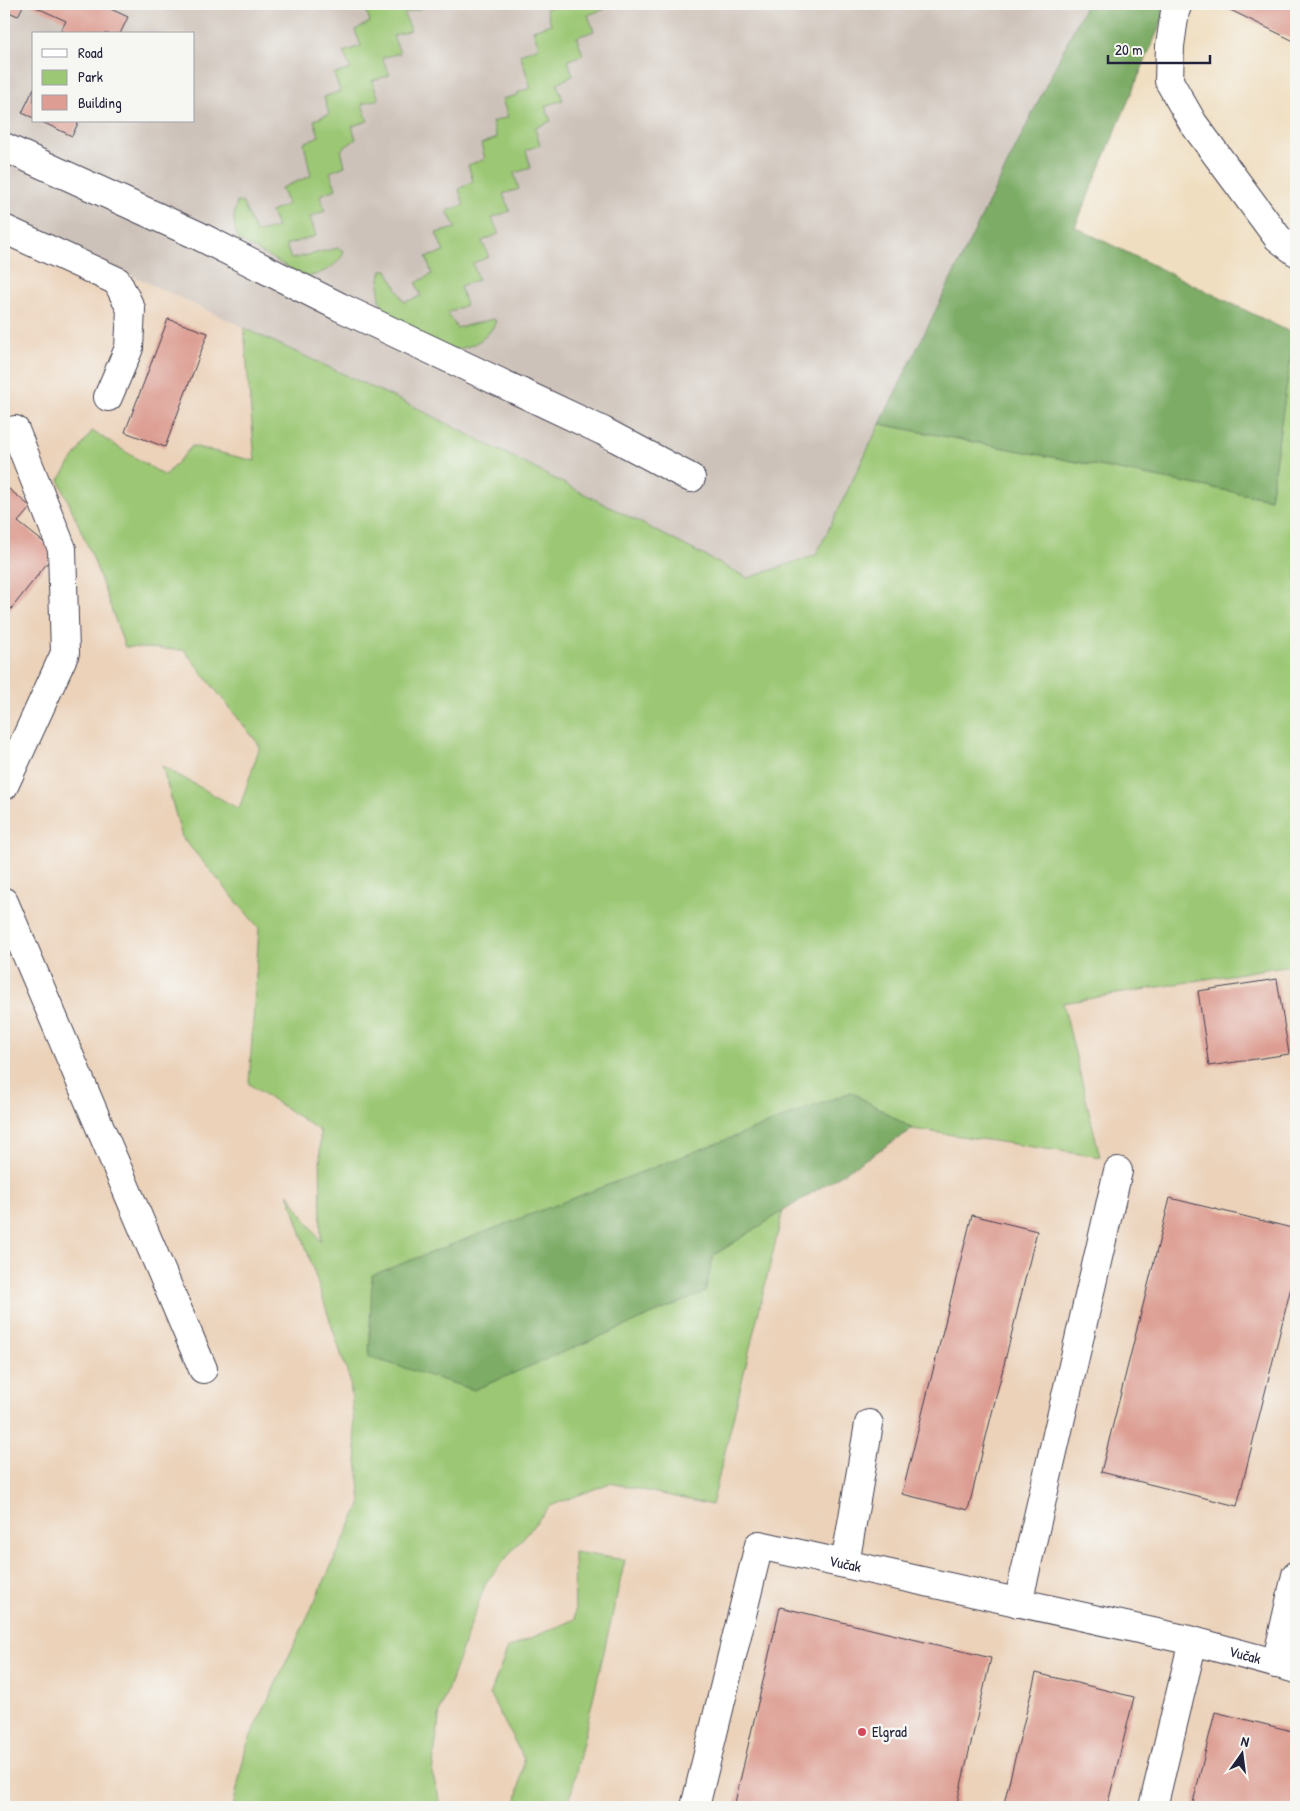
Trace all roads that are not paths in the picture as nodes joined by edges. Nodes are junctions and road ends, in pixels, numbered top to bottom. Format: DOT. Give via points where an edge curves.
graph roads {
  1 [pos="1178,4"];
  2 [pos="4,147"];
  3 [pos="4,229"];
  4 [pos="1296,252"];
  5 [pos="108,397"];
  6 [pos="4,434"];
  7 [pos="691,478"];
  8 [pos="4,786"];
  9 [pos="4,902"];
  10 [pos="1118,1171"];
  11 [pos="203,1369"];
  12 [pos="869,1424"];
  13 [pos="845,1564"];
  14 [pos="1296,1575"];
  15 [pos="1018,1603"];
  16 [pos="1193,1641"];
  17 [pos="1286,1666"];
  18 [pos="695,1807"];
  19 [pos="1153,1807"];
  1 -- 4 [label="street" via="1170,46 1169,81 1193,123 1278,238"];
  2 -- 7 [label="street" via="197,235 358,316 603,431"];
  3 -- 5 [label="street" via="117,281 131,309 129,348"];
  6 -- 8 [label="street" via="15,430 62,549 65,653"];
  9 -- 11 [label="street"];
  10 -- 15 [label="street"];
  12 -- 13 [label="street"];
  13 -- 15 [label="street, Vučak"];
  13 -- 18 [label="street, Vučak" via="759,1545"];
  14 -- 17 [label="street"];
  15 -- 16 [label="street, Vučak"];
  16 -- 17 [label="street, Vučak"];
  16 -- 19 [label="street"];
}
